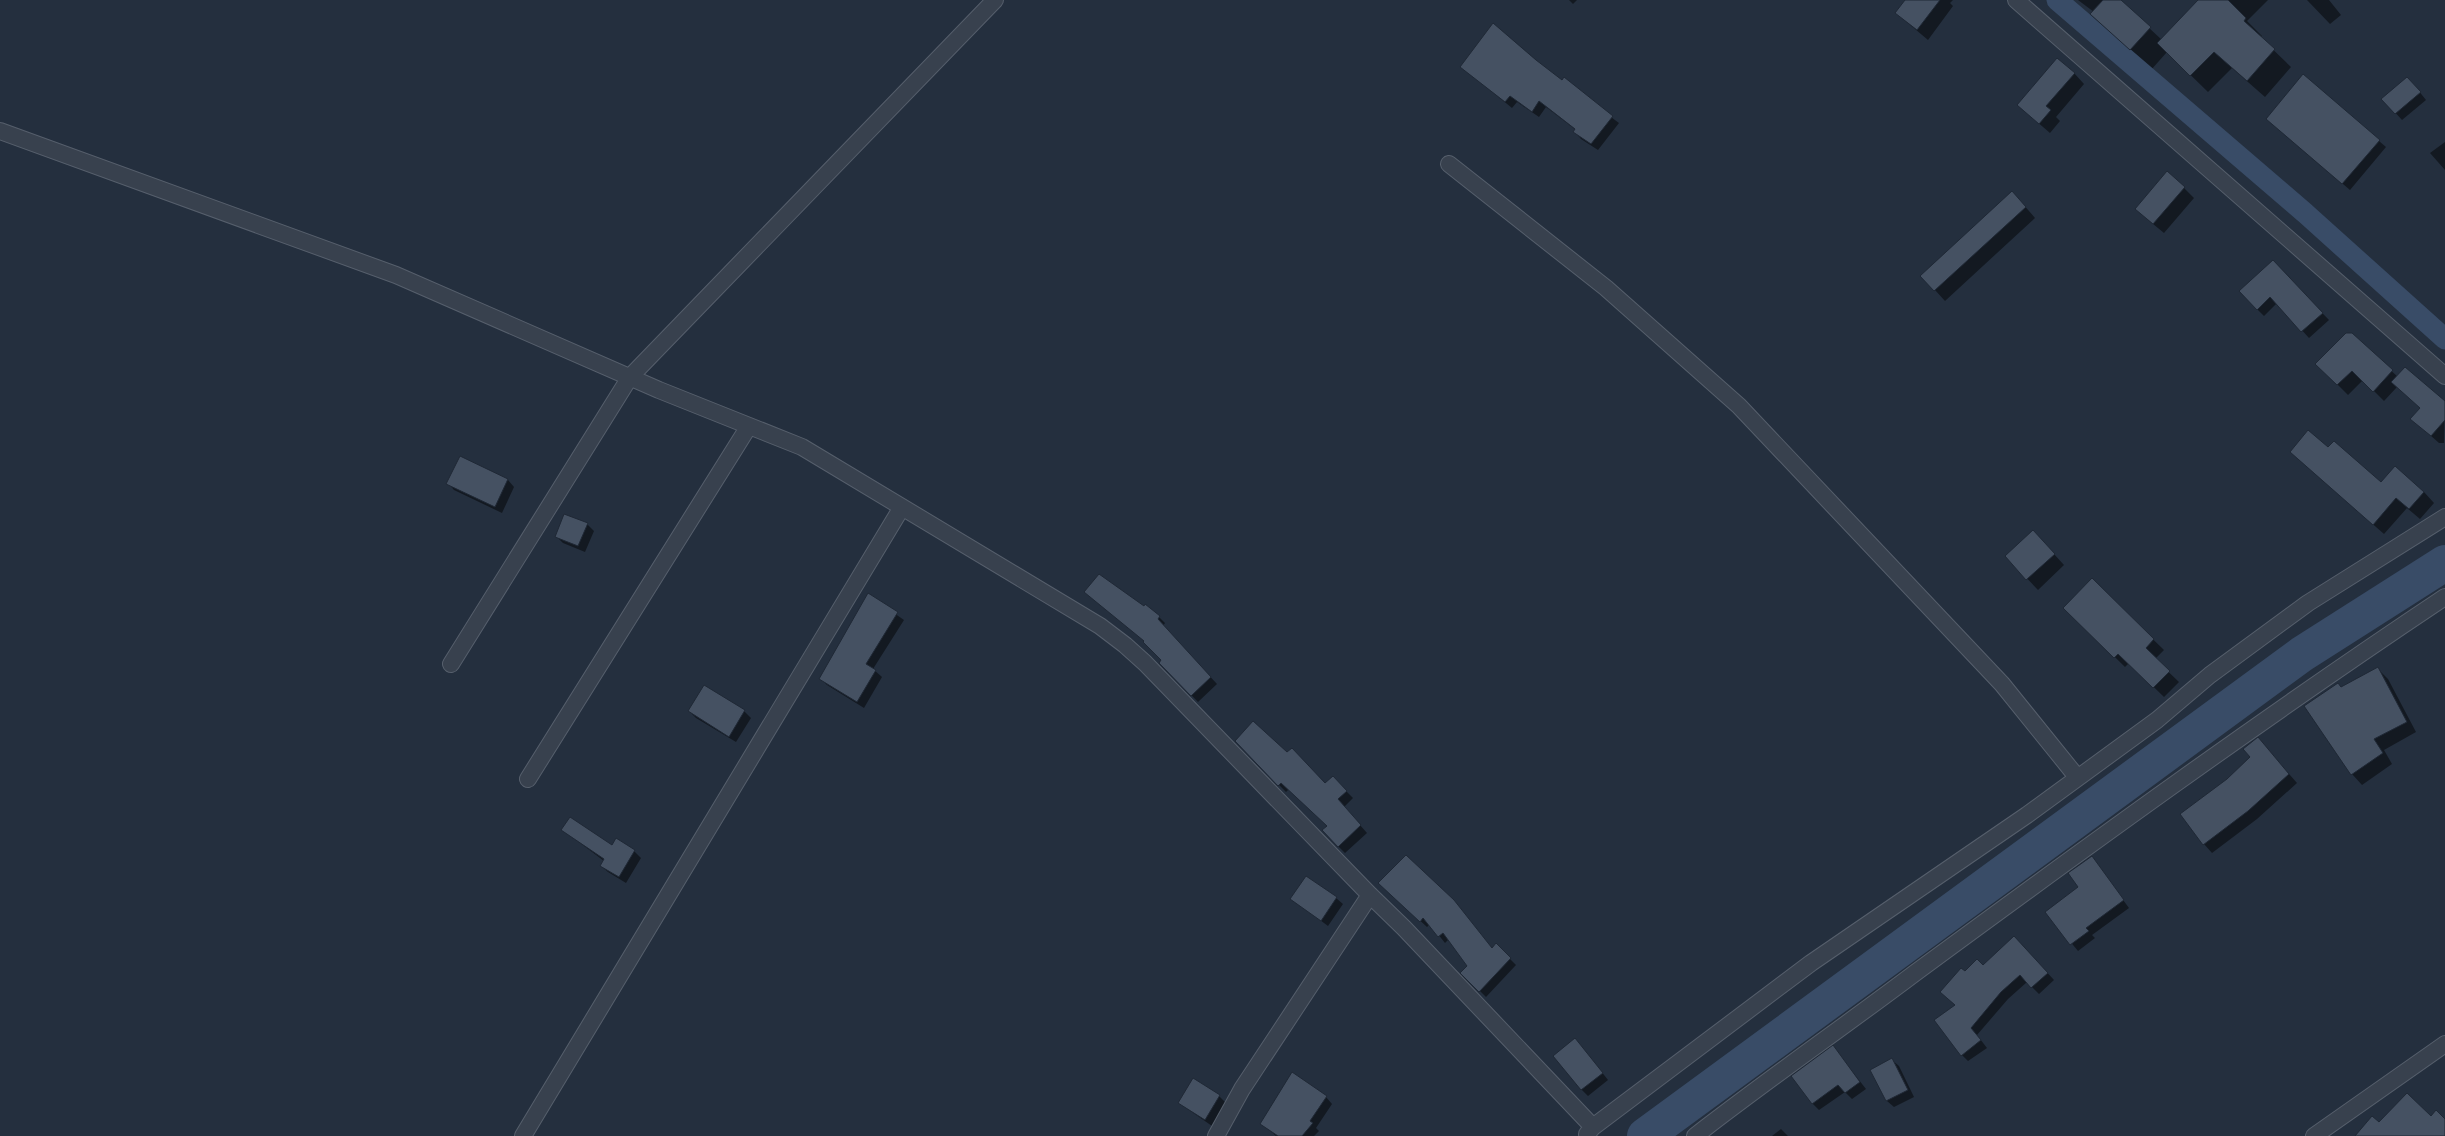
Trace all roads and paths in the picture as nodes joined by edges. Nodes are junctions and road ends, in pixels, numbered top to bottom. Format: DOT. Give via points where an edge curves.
graph roads {
  1 [pos="994,0"];
  2 [pos="2016,0"];
  3 [pos="0,131"];
  4 [pos="1449,164"];
  5 [pos="2445,376"];
  6 [pos="630,377"];
  7 [pos="749,426"];
  8 [pos="902,507"];
  9 [pos="2445,517"];
  10 [pos="2445,597"];
  11 [pos="451,664"];
  12 [pos="2076,777"];
  13 [pos="528,779"];
  14 [pos="1370,895"];
  15 [pos="2445,1044"];
  16 [pos="1589,1132"];
  17 [pos="523,1136"];
  18 [pos="1216,1136"];
  19 [pos="1695,1136"];
  20 [pos="2314,1136"];
  1 -- 6 [label="street"];
  2 -- 5 [label="street"];
  3 -- 6 [label="street" via="396,275"];
  4 -- 12 [label="street" via="1606,288 1739,406 2002,684"];
  6 -- 7 [label="street"];
  6 -- 11 [label="street"];
  7 -- 8 [label="street" via="802,447"];
  7 -- 13 [label="street"];
  8 -- 14 [label="street" via="1100,626 1125,645"];
  8 -- 17 [label="street"];
  9 -- 12 [label="street" via="2308,603 2210,675 2157,720"];
  10 -- 19 [label="street" via="2058,868"];
  12 -- 16 [label="street" via="2027,815 1811,963"];
  14 -- 16 [label="street" via="1404,928"];
  14 -- 18 [label="street" via="1242,1089"];
  15 -- 20 [label="street"];
}
